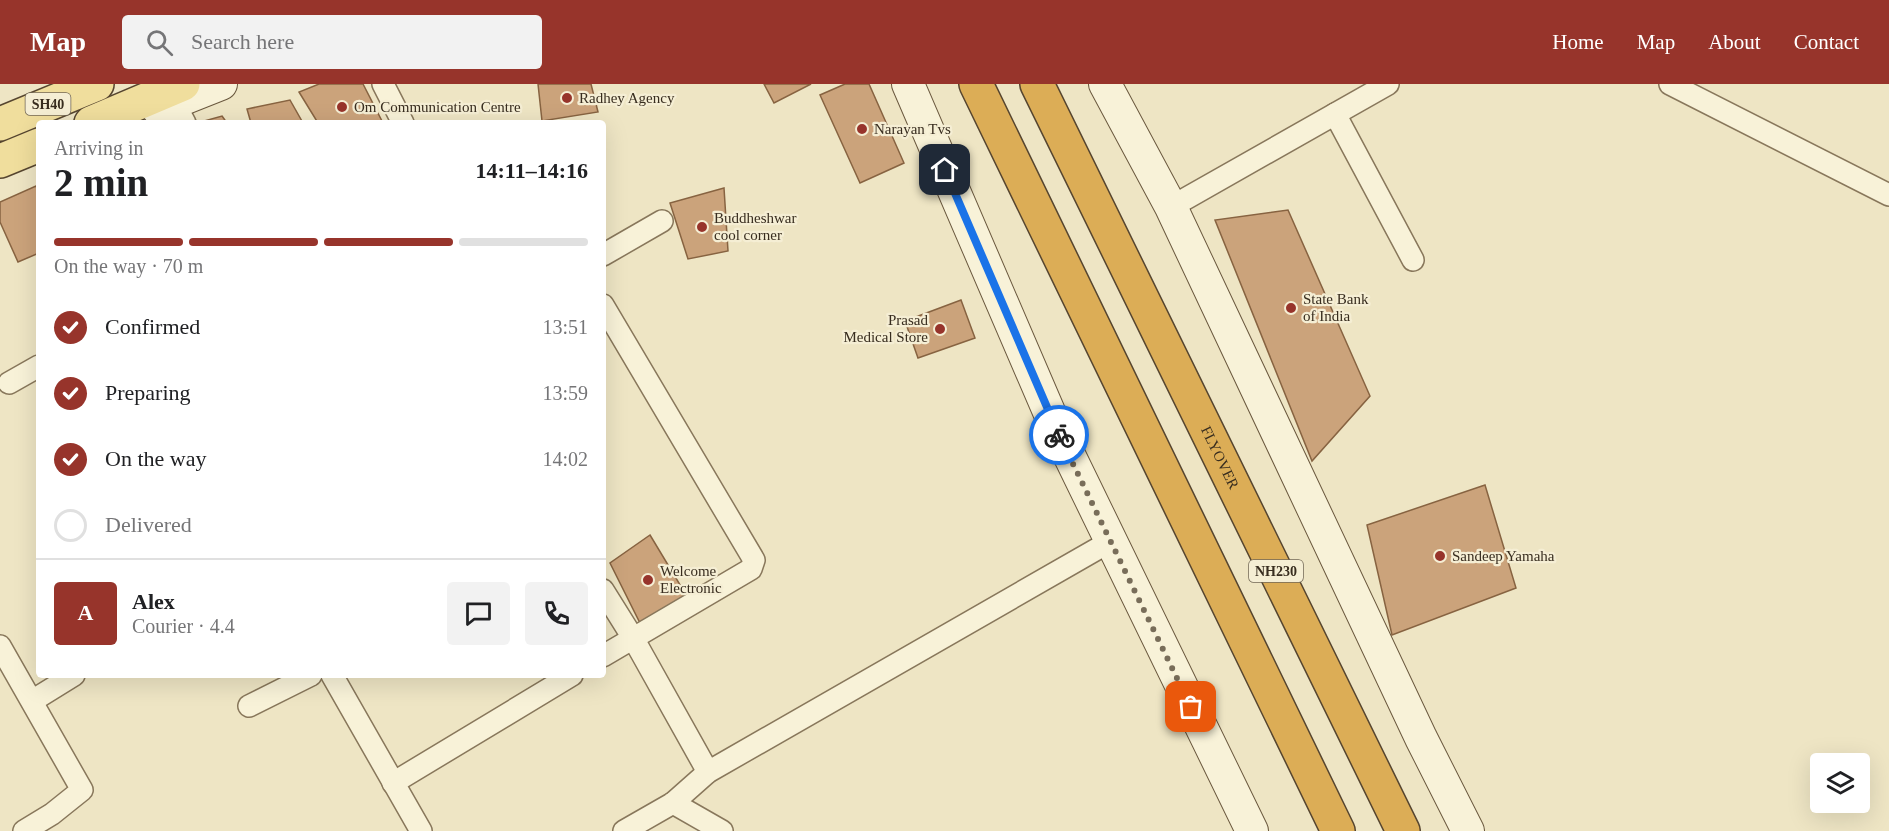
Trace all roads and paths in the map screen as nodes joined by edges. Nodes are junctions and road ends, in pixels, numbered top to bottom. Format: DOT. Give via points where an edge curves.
graph roads {
  1 [pos="97,84"];
  2 [pos="221,84"];
  3 [pos="382,84"];
  4 [pos="908,84"];
  5 [pos="976,84"];
  6 [pos="1037,84"];
  7 [pos="1105,84"];
  8 [pos="1388,84"];
  9 [pos="1670,84"];
  10 [pos="181,103"];
  11 [pos="1335,114"];
  12 [pos="104,120"];
  13 [pos="134,120"];
  14 [pos="401,120"];
  15 [pos="0,124"];
  16 [pos="36,146"];
  17 [pos="0,161"];
  18 [pos="36,161"];
  19 [pos="0,177"];
  20 [pos="1889,195"];
  21 [pos="1170,207"];
  22 [pos="662,220"];
  23 [pos="606,253"];
  24 [pos="1413,260"];
  25 [pos="606,310"];
  26 [pos="36,368"];
  27 [pos="9,383"];
  28 [pos="1111,541"];
  29 [pos="606,595"];
  30 [pos="633,638"];
  31 [pos="0,646"];
  32 [pos="606,654"];
  33 [pos="69,678"];
  34 [pos="305,678"];
  35 [pos="334,678"];
  36 [pos="567,678"];
  37 [pos="32,701"];
  38 [pos="249,706"];
  39 [pos="708,772"];
  40 [pos="393,783"];
  41 [pos="673,803"];
  42 [pos="24,831"];
  43 [pos="421,831"];
  44 [pos="624,831"];
  45 [pos="722,831"];
  46 [pos="1252,831"];
  47 [pos="1338,831"];
  48 [pos="1403,831"];
  49 [pos="1468,831"];
  1 -- 15 [label="main road, SH40"];
  2 -- 10 [label="street"];
  3 -- 14 [label="street"];
  4 -- 28 [label="street" via="1056,428"];
  5 -- 47 [label="highway"];
  6 -- 48 [label="highway, FLYOVER / NH230"];
  7 -- 21 [label="street"];
  8 -- 11 [label="street"];
  9 -- 20 [label="street"];
  10 -- 12 [label="main road, SH40"];
  10 -- 13 [label="street"];
  11 -- 21 [label="street"];
  11 -- 24 [label="street"];
  16 -- 17 [label="main road"];
  18 -- 19 [label="street"];
  21 -- 49 [label="street"];
  22 -- 23 [label="street"];
  25 -- 30 [label="street" via="754,560 751,569"];
  26 -- 27 [label="street"];
  28 -- 39 [label="street"];
  28 -- 46 [label="street"];
  29 -- 30 [label="street"];
  30 -- 32 [label="street"];
  30 -- 39 [label="street"];
  31 -- 37 [label="street"];
  33 -- 37 [label="street"];
  34 -- 38 [label="street"];
  35 -- 40 [label="street"];
  36 -- 40 [label="street"];
  37 -- 42 [label="street" via="82,790"];
  39 -- 41 [label="street"];
  40 -- 43 [label="street"];
  41 -- 44 [label="street"];
  41 -- 45 [label="street"];
}
